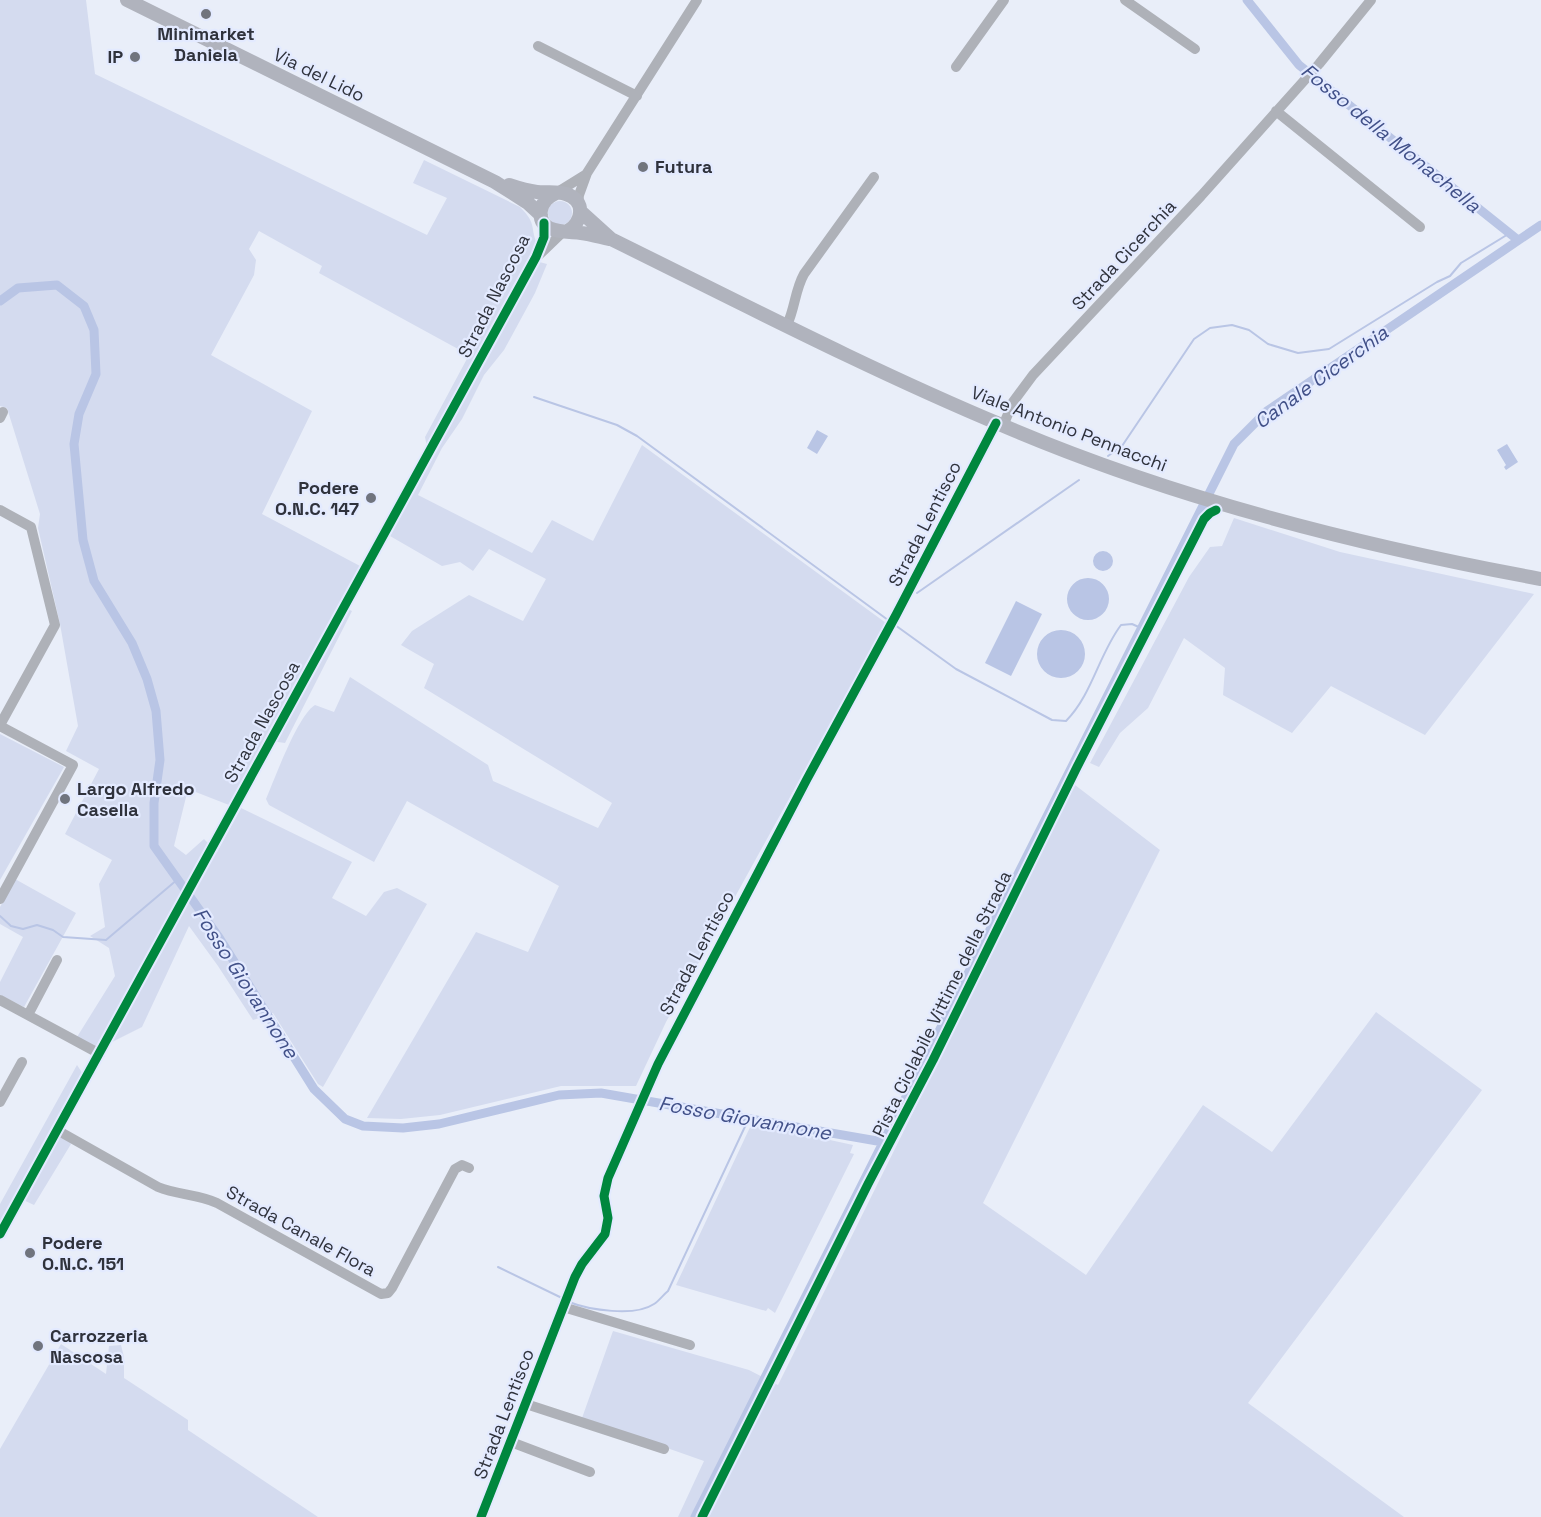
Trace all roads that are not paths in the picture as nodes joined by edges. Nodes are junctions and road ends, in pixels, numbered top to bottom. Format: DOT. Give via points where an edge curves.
graph roads {
  1 [pos="127,0"];
  2 [pos="697,0"];
  3 [pos="1004,0"];
  4 [pos="1125,0"];
  5 [pos="1371,0"];
  6 [pos="538,46"];
  7 [pos="1195,49"];
  8 [pos="956,67"];
  9 [pos="637,96"];
  10 [pos="1276,111"];
  11 [pos="587,173"];
  12 [pos="874,177"];
  13 [pos="495,182"];
  14 [pos="556,193"];
  15 [pos="579,208"];
  16 [pos="542,219"];
  17 [pos="1420,227"];
  18 [pos="565,232"];
  19 [pos="611,239"];
  20 [pos="536,257"];
  21 [pos="787,325"];
  22 [pos="1000,425"];
  23 [pos="0,510"];
  24 [pos="1541,579"];
  25 [pos="0,725"];
  26 [pos="0,899"];
  27 [pos="57,960"];
  28 [pos="0,1000"];
  29 [pos="28,1015"];
  30 [pos="100,1054"];
  31 [pos="22,1062"];
  32 [pos="0,1102"];
  33 [pos="57,1130"];
  34 [pos="469,1168"];
  35 [pos="0,1234"];
  36 [pos="563,1307"];
  37 [pos="690,1346"];
  38 [pos="526,1404"];
  39 [pos="511,1442"];
  40 [pos="664,1449"];
  41 [pos="590,1472"];
  42 [pos="481,1517"];
  1 -- 13 [label="main road, Via del Lido"];
  2 -- 9 [label="street"];
  3 -- 8 [label="street"];
  4 -- 7 [label="street"];
  5 -- 10 [label="street, Strada Cicerchia"];
  6 -- 9 [label="street"];
  9 -- 11 [label="street"];
  10 -- 17 [label="street"];
  10 -- 22 [label="street, Strada Cicerchia" via="1033,375"];
  11 -- 14 [label="street"];
  11 -- 15 [label="street"];
  12 -- 21 [label="street" via="804,274"];
  13 -- 14 [label="main road, Via del Lido"];
  13 -- 16 [label="main road, Via del Lido" via="528,203"];
  14 -- 15 [label="main road" via="567,194"];
  14 -- 16 [label="main road" via="543,204"];
  15 -- 18 [label="main road" via="578,223"];
  15 -- 19 [label="main road, Viale Antonio Pennacchi"];
  16 -- 18 [label="main road" via="555,232"];
  16 -- 20 [label="street, Strada Nascosa" via="544,237"];
  18 -- 19 [label="main road, Viale Antonio Pennacchi"];
  18 -- 20 [label="street, Strada Nascosa"];
  19 -- 21 [label="main road, Viale Antonio Pennacchi"];
  20 -- 30 [label="street, Strada Nascosa"];
  21 -- 22 [label="main road, Viale Antonio Pennacchi"];
  22 -- 24 [label="main road, Viale Antonio Pennacchi" via="1216,502 1384,547"];
  22 -- 36 [label="street, Strada Lentisco" via="782,826 646,1089 606,1186 607,1230 580,1267"];
  23 -- 25 [label="street" via="31,527 55,625"];
  25 -- 26 [label="street" via="73,765"];
  27 -- 29 [label="street"];
  28 -- 29 [label="street"];
  29 -- 30 [label="street"];
  30 -- 33 [label="street, Strada Nascosa"];
  31 -- 32 [label="street"];
  33 -- 34 [label="street, Strada Canale Flora" via="158,1187 217,1203 381,1294 392,1288 455,1169 462,1165"];
  33 -- 35 [label="street, Strada Nascosa"];
  36 -- 37 [label="street"];
  36 -- 38 [label="street, Strada Lentisco"];
  38 -- 39 [label="street, Strada Lentisco"];
  38 -- 40 [label="street"];
  39 -- 41 [label="street"];
  39 -- 42 [label="street, Strada Lentisco"];
}
